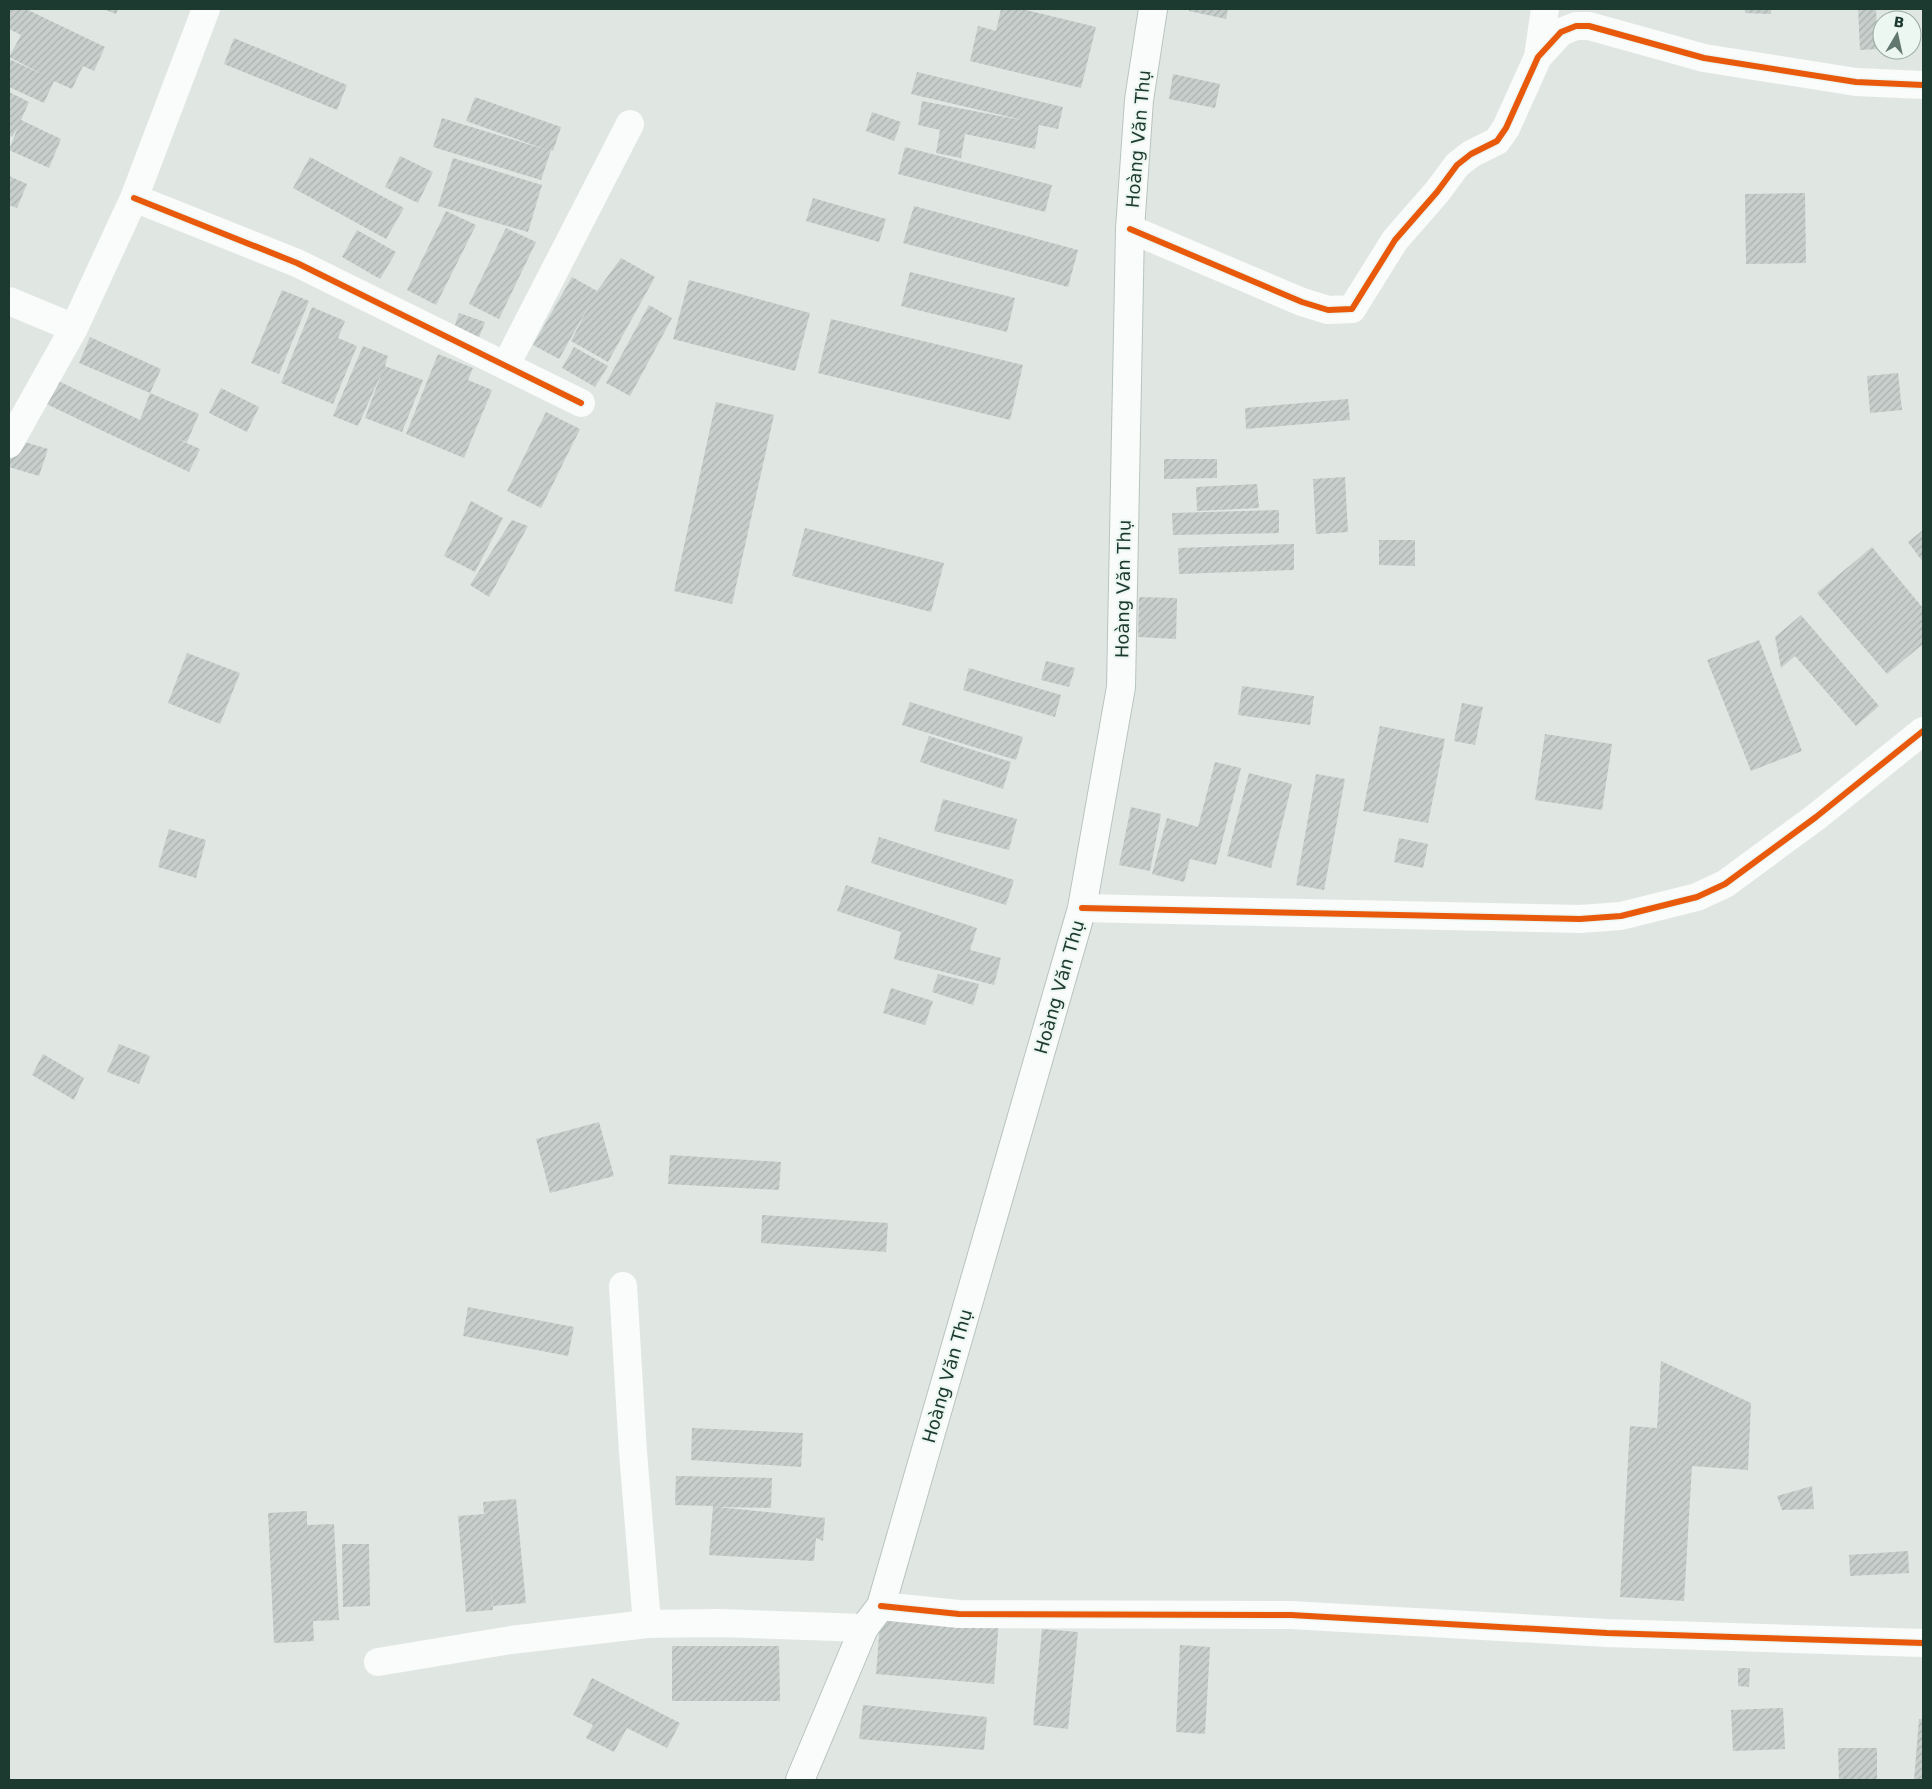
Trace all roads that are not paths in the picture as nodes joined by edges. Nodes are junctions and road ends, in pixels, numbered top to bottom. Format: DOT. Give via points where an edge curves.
graph roads {
  1 [pos="206,9"];
  2 [pos="1152,9"];
  3 [pos="1545,9"];
  4 [pos="1538,57"];
  5 [pos="1923,85"];
  6 [pos="630,124"];
  7 [pos="134,198"];
  8 [pos="1130,229"];
  9 [pos="9,302"];
  10 [pos="74,328"];
  11 [pos="506,365"];
  12 [pos="581,403"];
  13 [pos="9,444"];
  14 [pos="1923,731"];
  15 [pos="1082,908"];
  16 [pos="623,1286"];
  17 [pos="881,1606"];
  18 [pos="647,1624"];
  19 [pos="864,1628"];
  20 [pos="1923,1643"];
  21 [pos="378,1662"];
  22 [pos="800,1780"];
  1 -- 7 [label="street"];
  2 -- 8 [label="street, Hoàng Văn Thụ" via="1139,100"];
  3 -- 4 [label="street"];
  4 -- 5 [label="street" via="1561,32 1576,26 1589,26 1704,58 1856,82"];
  4 -- 8 [label="street" via="1506,128 1496,141 1457,165 1395,240 1352,309 1328,310 1302,302"];
  6 -- 11 [label="street"];
  7 -- 10 [label="street"];
  7 -- 11 [label="street" via="297,263"];
  8 -- 15 [label="street, Hoàng Văn Thụ" via="1121,687"];
  9 -- 10 [label="street"];
  10 -- 13 [label="street"];
  11 -- 12 [label="street"];
  14 -- 15 [label="street" via="1816,817 1725,884 1697,898 1620,916 1570,919"];
  15 -- 17 [label="street, Hoàng Văn Thụ"];
  16 -- 18 [label="street" via="632,1452"];
  17 -- 19 [label="street, Hoàng Văn Thụ"];
  17 -- 20 [label="street" via="959,1614 1291,1615 1607,1633"];
  18 -- 19 [label="street"];
  18 -- 21 [label="street" via="511,1640"];
  19 -- 22 [label="street, Hoàng Văn Thụ"];
}
